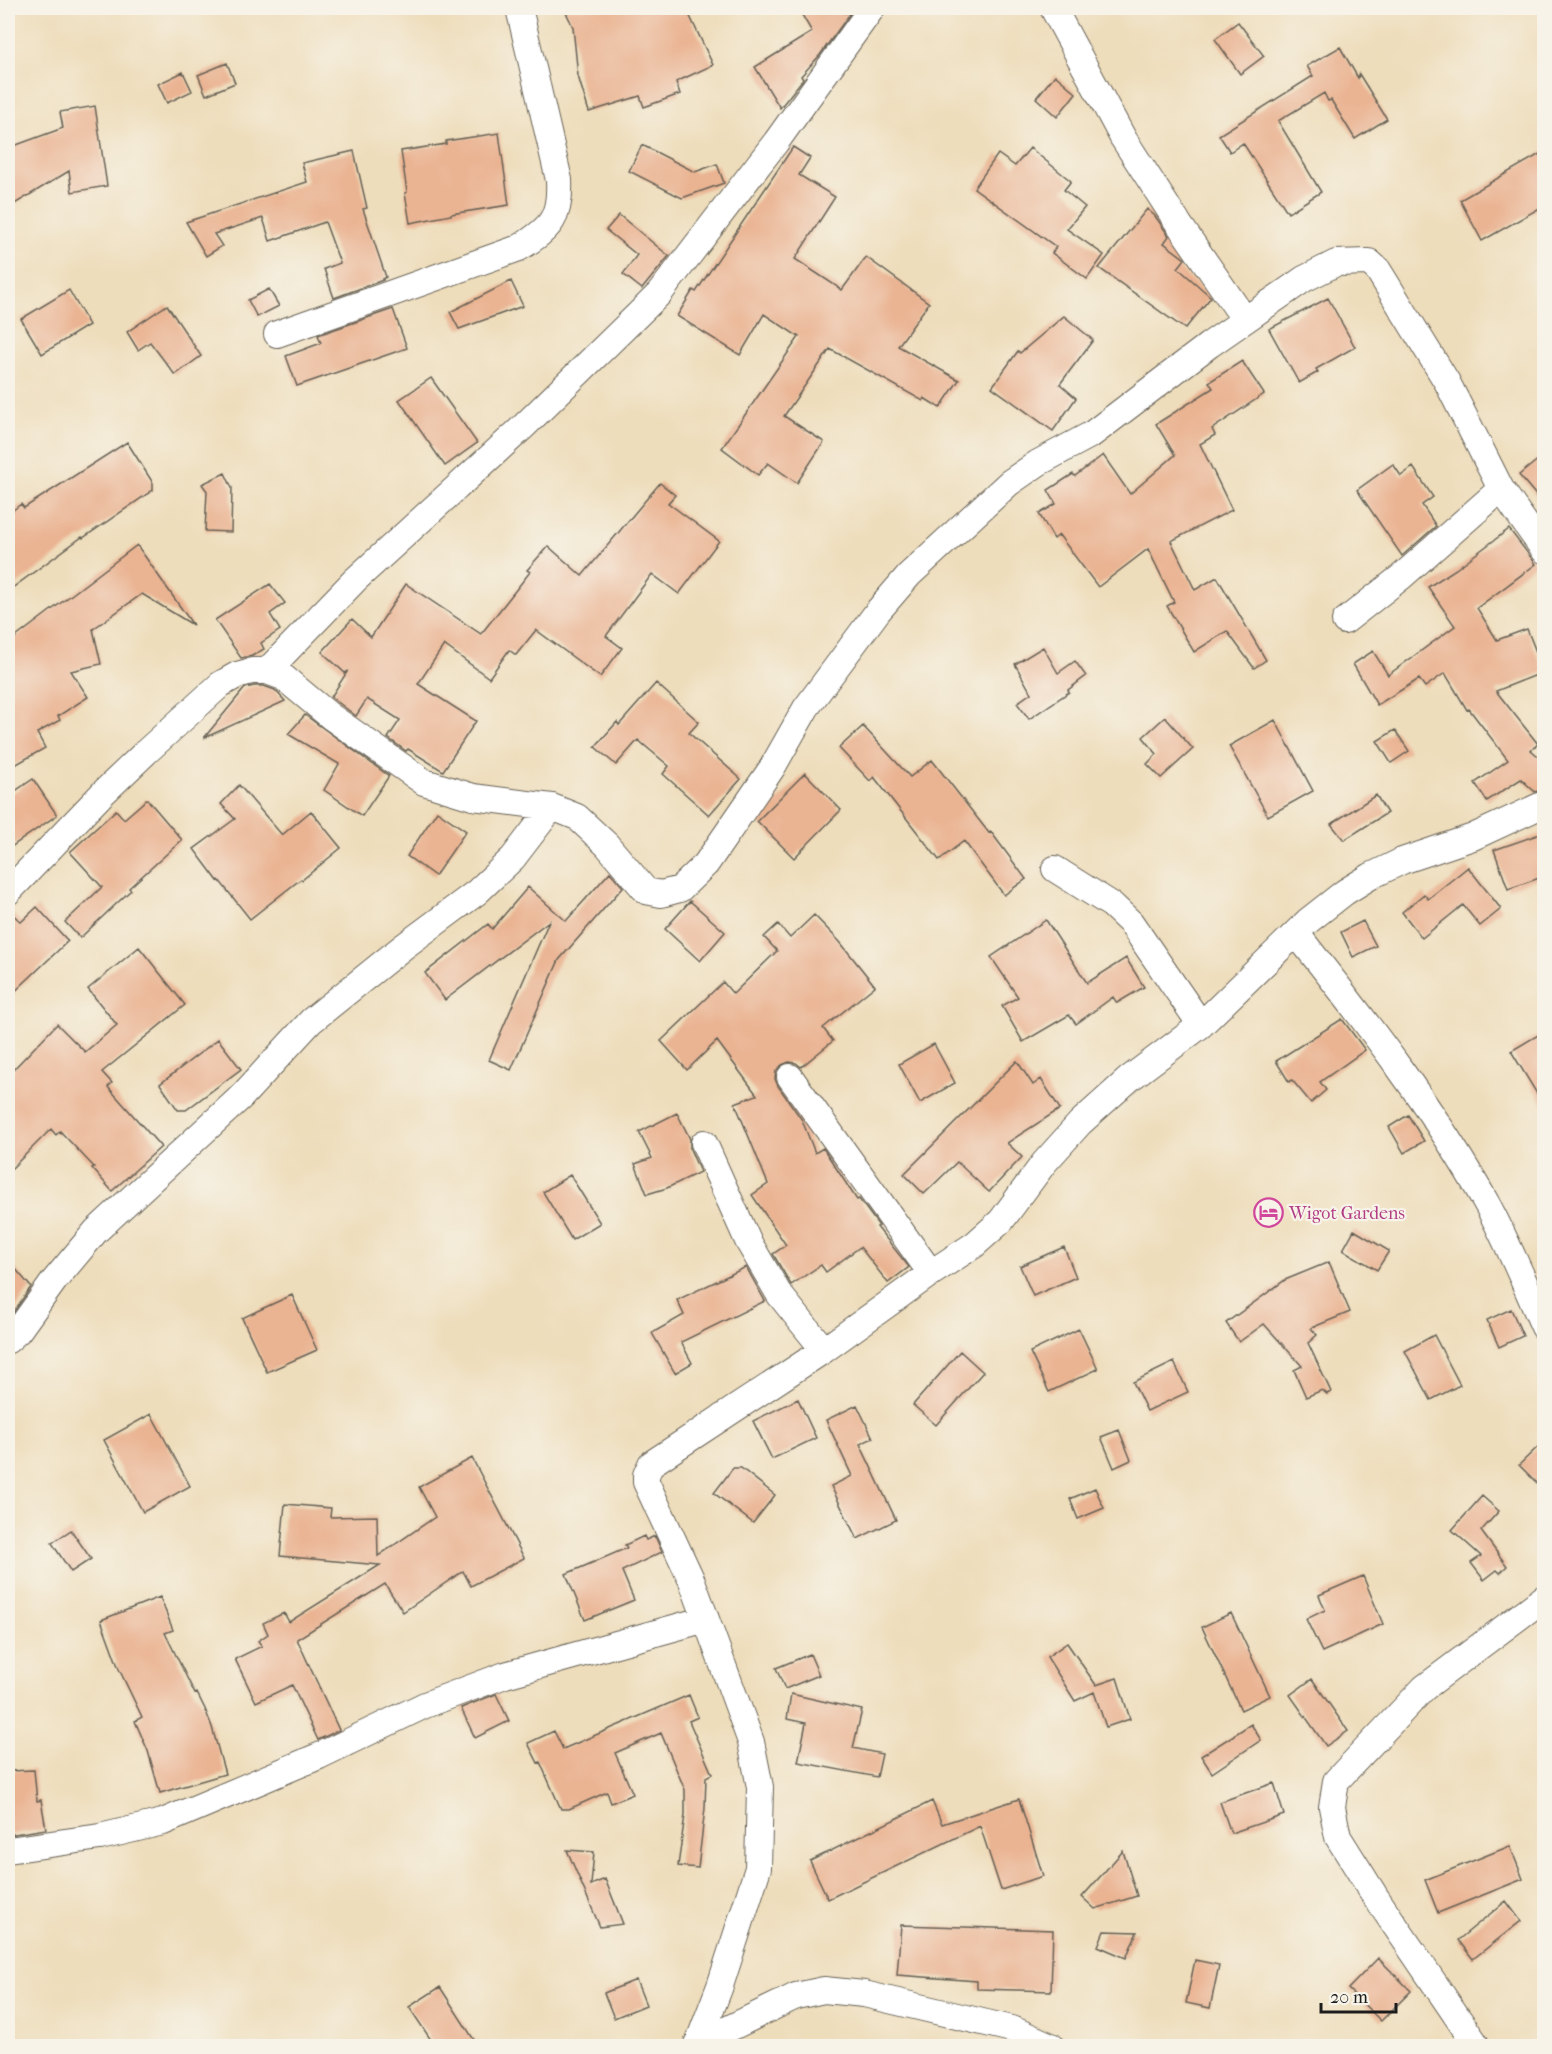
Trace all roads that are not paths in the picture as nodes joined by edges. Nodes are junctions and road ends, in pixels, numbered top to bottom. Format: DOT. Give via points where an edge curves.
graph roads {
  1 [pos="519,8"];
  2 [pos="872,8"];
  3 [pos="1053,8"];
  4 [pos="1245,320"];
  5 [pos="277,334"];
  6 [pos="1501,489"];
  7 [pos="1545,550"];
  8 [pos="1346,621"];
  9 [pos="267,671"];
  10 [pos="1545,804"];
  11 [pos="552,807"];
  12 [pos="1055,869"];
  13 [pos="8,892"];
  14 [pos="1296,933"];
  15 [pos="1201,1025"];
  16 [pos="790,1077"];
  17 [pos="704,1143"];
  18 [pos="931,1273"];
  19 [pos="1545,1327"];
  20 [pos="8,1340"];
  21 [pos="824,1350"];
  22 [pos="1545,1598"];
  23 [pos="706,1619"];
  24 [pos="8,1850"];
  25 [pos="697,2045"];
  26 [pos="1051,2046"];
  27 [pos="1477,2046"];
  1 -- 5 [label="street" via="559,180 560,201 550,224 519,248"];
  2 -- 9 [label="street" via="776,142 659,294 523,427 355,580"];
  3 -- 4 [label="street" via="1123,138"];
  4 -- 6 [label="street" via="1304,279 1336,263 1369,262 1378,270 1447,382"];
  4 -- 11 [label="street" via="1092,434 1009,483 909,576 806,708 772,768 706,864 681,889 661,894 646,891 577,817"];
  6 -- 7 [label="street"];
  6 -- 8 [label="street"];
  9 -- 11 [label="street" via="283,677 330,716 424,782 473,797"];
  9 -- 13 [label="street" via="245,673 221,684 102,794"];
  10 -- 14 [label="street" via="1371,876"];
  11 -- 20 [label="street" via="513,858 477,892 311,1022 241,1096 96,1231"];
  12 -- 15 [label="street" via="1112,905 1131,923"];
  14 -- 15 [label="street"];
  14 -- 19 [label="street" via="1346,996 1442,1132 1489,1207"];
  15 -- 18 [label="street" via="1129,1079 1080,1123 1001,1221 974,1245"];
  16 -- 18 [label="street"];
  17 -- 21 [label="street" via="748,1241 779,1294"];
  18 -- 21 [label="street"];
  21 -- 23 [label="street" via="651,1464 648,1470 646,1482"];
  22 -- 27 [label="street" via="1424,1688 1335,1781 1332,1807 1338,1837"];
  23 -- 24 [label="street" via="495,1679 425,1705 319,1756 163,1822 100,1837"];
  23 -- 25 [label="street" via="751,1742 760,1787 758,1868"];
  25 -- 26 [label="street" via="796,1996 824,1990 864,1994 1012,2029"];
}
